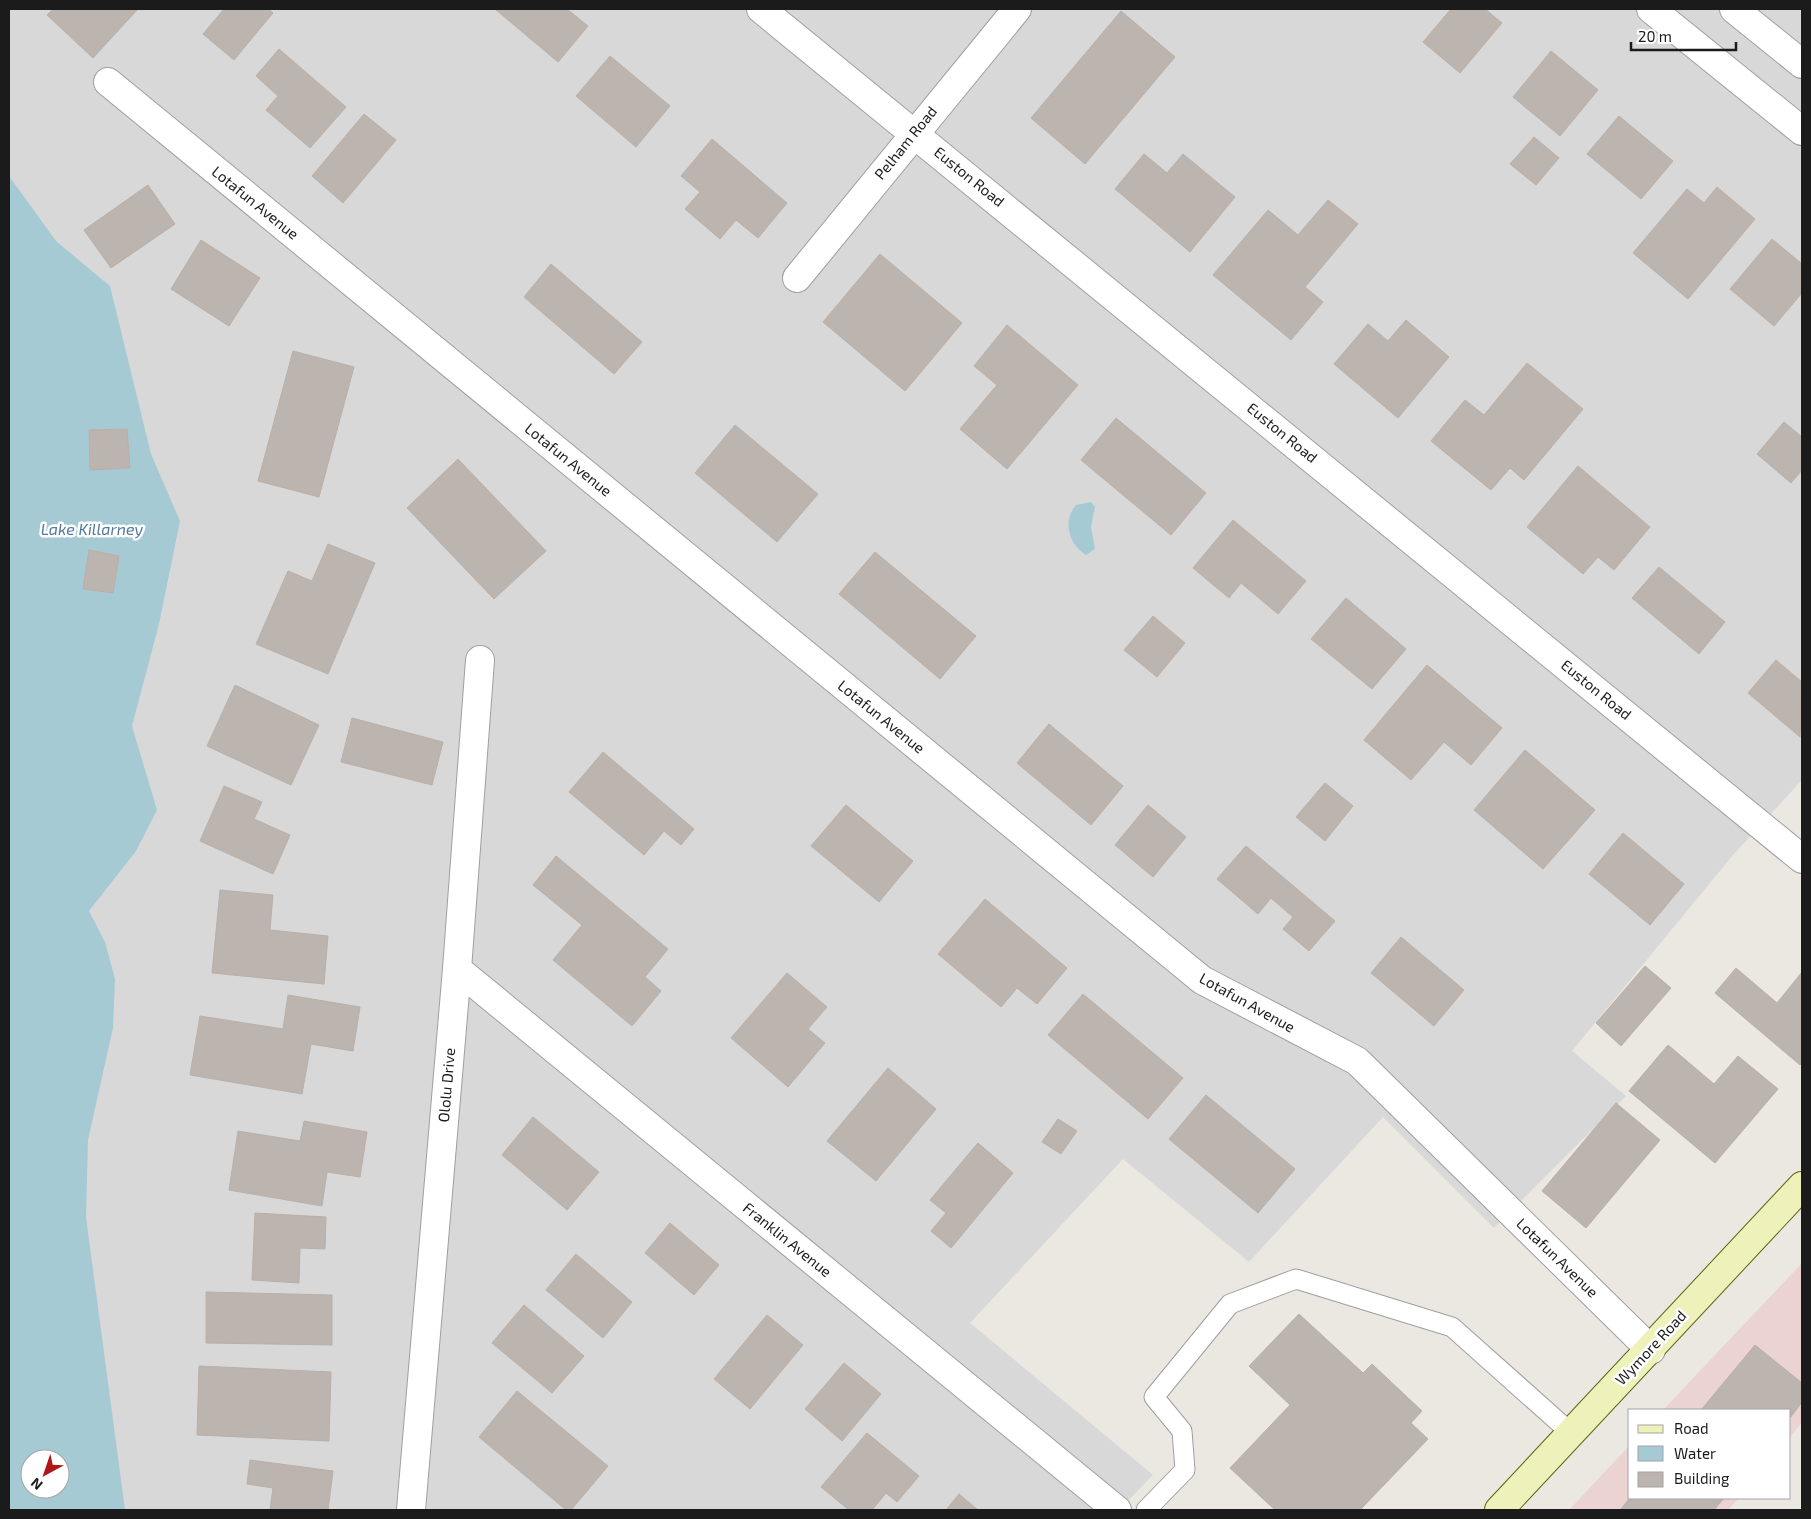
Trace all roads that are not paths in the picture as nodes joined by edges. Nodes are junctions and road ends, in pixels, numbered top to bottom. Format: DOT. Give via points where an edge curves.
graph roads {
  1 [pos="761,9"];
  2 [pos="1017,9"];
  3 [pos="1651,9"];
  4 [pos="1734,9"];
  5 [pos="1802,64"];
  6 [pos="108,82"];
  7 [pos="1802,131"];
  8 [pos="915,133"];
  9 [pos="796,278"];
  10 [pos="480,660"];
  11 [pos="1802,859"];
  12 [pos="457,969"];
  13 [pos="1802,1186"];
  14 [pos="1651,1350"];
  15 [pos="1570,1433"];
  16 [pos="411,1510"];
  17 [pos="1117,1510"];
  18 [pos="1146,1510"];
  19 [pos="1499,1510"];
  1 -- 8 [label="street, Euston Road"];
  2 -- 8 [label="street, Pelham Road"];
  3 -- 7 [label="street"];
  4 -- 5 [label="street"];
  6 -- 14 [label="street, Lotafun Avenue" via="1202,980 1356,1061"];
  8 -- 9 [label="street, Pelham Road"];
  8 -- 11 [label="street, Euston Road"];
  10 -- 12 [label="street, Ololu Drive"];
  12 -- 16 [label="street, Ololu Drive"];
  12 -- 17 [label="street, Franklin Avenue"];
  13 -- 14 [label="main road, Wymore Road"];
  14 -- 15 [label="main road, Wymore Road"];
  15 -- 18 [label="lane" via="1452,1327 1296,1280 1230,1304 1154,1397 1182,1431 1185,1470"];
  15 -- 19 [label="main road, Wymore Road"];
}
